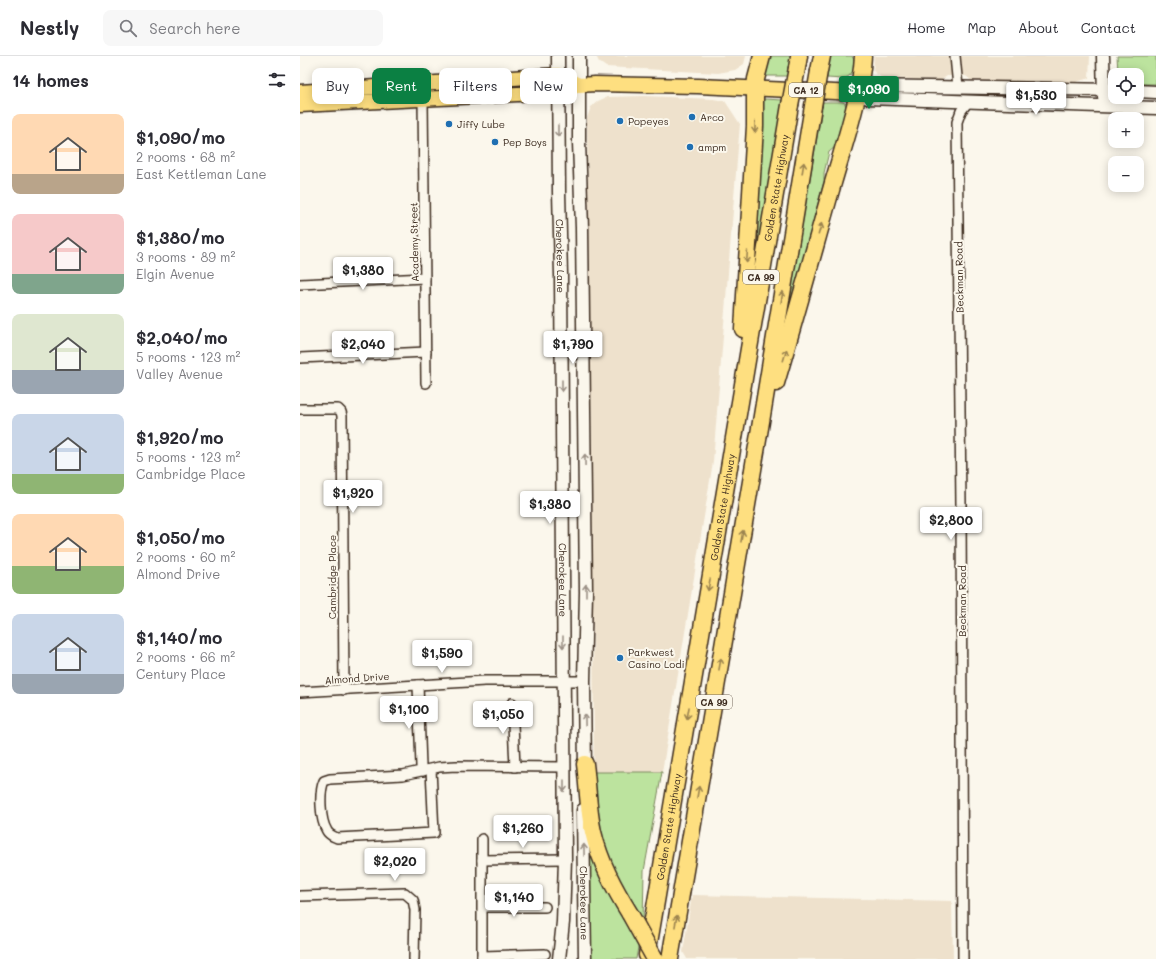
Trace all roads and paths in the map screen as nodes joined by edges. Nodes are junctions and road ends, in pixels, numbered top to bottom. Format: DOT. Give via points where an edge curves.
graph roads {
  1 [pos="558,56"];
  2 [pos="579,56"];
  3 [pos="762,56"];
  4 [pos="863,56"];
  5 [pos="956,56"];
  6 [pos="1103,56"];
  7 [pos="798,62"];
  8 [pos="820,64"];
  9 [pos="558,68"];
  10 [pos="520,78"];
  11 [pos="579,84"];
  12 [pos="1108,84"];
  13 [pos="755,88"];
  14 [pos="958,88"];
  15 [pos="1015,88"];
  16 [pos="1108,89"];
  17 [pos="1144,91"];
  18 [pos="300,92"];
  19 [pos="1108,92"];
  20 [pos="1156,92"];
  21 [pos="857,93"];
  22 [pos="520,94"];
  23 [pos="889,99"];
  24 [pos="431,100"];
  25 [pos="954,101"];
  26 [pos="372,102"];
  27 [pos="968,102"];
  28 [pos="423,104"];
  29 [pos="558,104"];
  30 [pos="300,106"];
  31 [pos="1104,106"];
  32 [pos="1156,108"];
  33 [pos="957,122"];
  34 [pos="425,278"];
  35 [pos="300,284"];
  36 [pos="426,352"];
  37 [pos="562,352"];
  38 [pos="584,353"];
  39 [pos="300,358"];
  40 [pos="426,383"];
  41 [pos="300,409"];
  42 [pos="758,446"];
  43 [pos="732,450"];
  44 [pos="564,681"];
  45 [pos="584,681"];
  46 [pos="418,685"];
  47 [pos="344,690"];
  48 [pos="300,692"];
  49 [pos="512,703"];
  50 [pos="585,764"];
  51 [pos="515,767"];
  52 [pos="564,767"];
  53 [pos="427,770"];
  54 [pos="482,839"];
  55 [pos="565,859"];
  56 [pos="482,860"];
  57 [pos="300,896"];
  58 [pos="483,907"];
  59 [pos="545,907"];
  60 [pos="545,954"];
  61 [pos="482,958"];
  62 [pos="414,959"];
  63 [pos="560,959"];
  64 [pos="586,959"];
  65 [pos="646,959"];
  66 [pos="655,959"];
  67 [pos="670,959"];
  68 [pos="963,959"];
  1 -- 9 [label="main road, Cherokee Lane"];
  2 -- 11 [label="main road, Cherokee Lane"];
  3 -- 13 [label="highway"];
  4 -- 21 [label="highway"];
  5 -- 14 [label="street"];
  6 -- 12 [label="main road"];
  7 -- 43 [label="highway, Golden State Highway / CA 99, bridge"];
  42 -- 8 [label="highway, CA 99, one-way, bridge"];
  10 -- 18 [label="main road, CA 12"];
  11 -- 13 [label="main road, CA 12"];
  11 -- 38 [label="main road, Cherokee Lane"];
  13 -- 21 [label="main road, CA 12"];
  13 -- 43 [label="highway, one-way" via="743,330"];
  14 -- 15 [label="main road"];
  14 -- 21 [label="main road" via="865,86"];
  14 -- 23 [label="main road" via="952,94 897,93"];
  15 -- 16 [label="main road"];
  15 -- 25 [label="main road" via="1004,94 968,94"];
  17 -- 20 [label="main road"];
  19 -- 31 [label="main road"];
  21 -- 23 [label="main road" via="868,98"];
  42 -- 21 [label="highway, one-way" via="804,290"];
  22 -- 24 [label="main road, CA 12"];
  23 -- 25 [label="main road"];
  25 -- 27 [label="main road"];
  25 -- 33 [label="street, Beckman Road" via="954,116"];
  26 -- 30 [label="main road, CA 12"];
  27 -- 31 [label="main road"];
  27 -- 33 [label="street, Beckman Road"];
  28 -- 34 [label="street, Academy Street"];
  29 -- 37 [label="main road, Cherokee Lane, one-way"];
  31 -- 32 [label="main road"];
  33 -- 68 [label="street, Beckman Road"];
  34 -- 35 [label="street"];
  34 -- 36 [label="street, Academy Street"];
  36 -- 39 [label="street"];
  36 -- 40 [label="street, Academy Street"];
  37 -- 38 [label="main road"];
  37 -- 44 [label="main road, Cherokee Lane, one-way"];
  45 -- 38 [label="main road, Cherokee Lane, one-way"];
  41 -- 47 [label="street, Cambridge Place" via="338,409 342,412"];
  67 -- 42 [label="highway, CA 99, one-way"];
  43 -- 65 [label="highway, Golden State Highway / CA 99, one-way"];
  44 -- 45 [label="street, Almond Drive"];
  44 -- 46 [label="street, Almond Drive" via="485,681"];
  44 -- 52 [label="main road, Cherokee Lane"];
  50 -- 45 [label="main road, Cherokee Lane, one-way"];
  46 -- 47 [label="street, Almond Drive"];
  46 -- 53 [label="street" via="421,766"];
  47 -- 48 [label="street, Almond Drive"];
  49 -- 51 [label="street"];
  64 -- 50 [label="main road, Cherokee Lane, one-way" via="583,798"];
  50 -- 66 [label="highway, bridge" via="592,831 597,847 612,884"];
  51 -- 52 [label="street"];
  51 -- 53 [label="street" via="456,766"];
  52 -- 55 [label="main road, Cherokee Lane, one-way"];
  53 -- 53 [label="street" via="434,833 337,838 327,830 322,818 321,788 324,781 404,775"];
  54 -- 56 [label="street"];
  55 -- 56 [label="street"];
  55 -- 63 [label="main road, Cherokee Lane"];
  56 -- 58 [label="street"];
  57 -- 62 [label="street" via="405,893 413,900 415,910"];
  58 -- 59 [label="street"];
  58 -- 61 [label="street"];
  60 -- 61 [label="street"];
}
